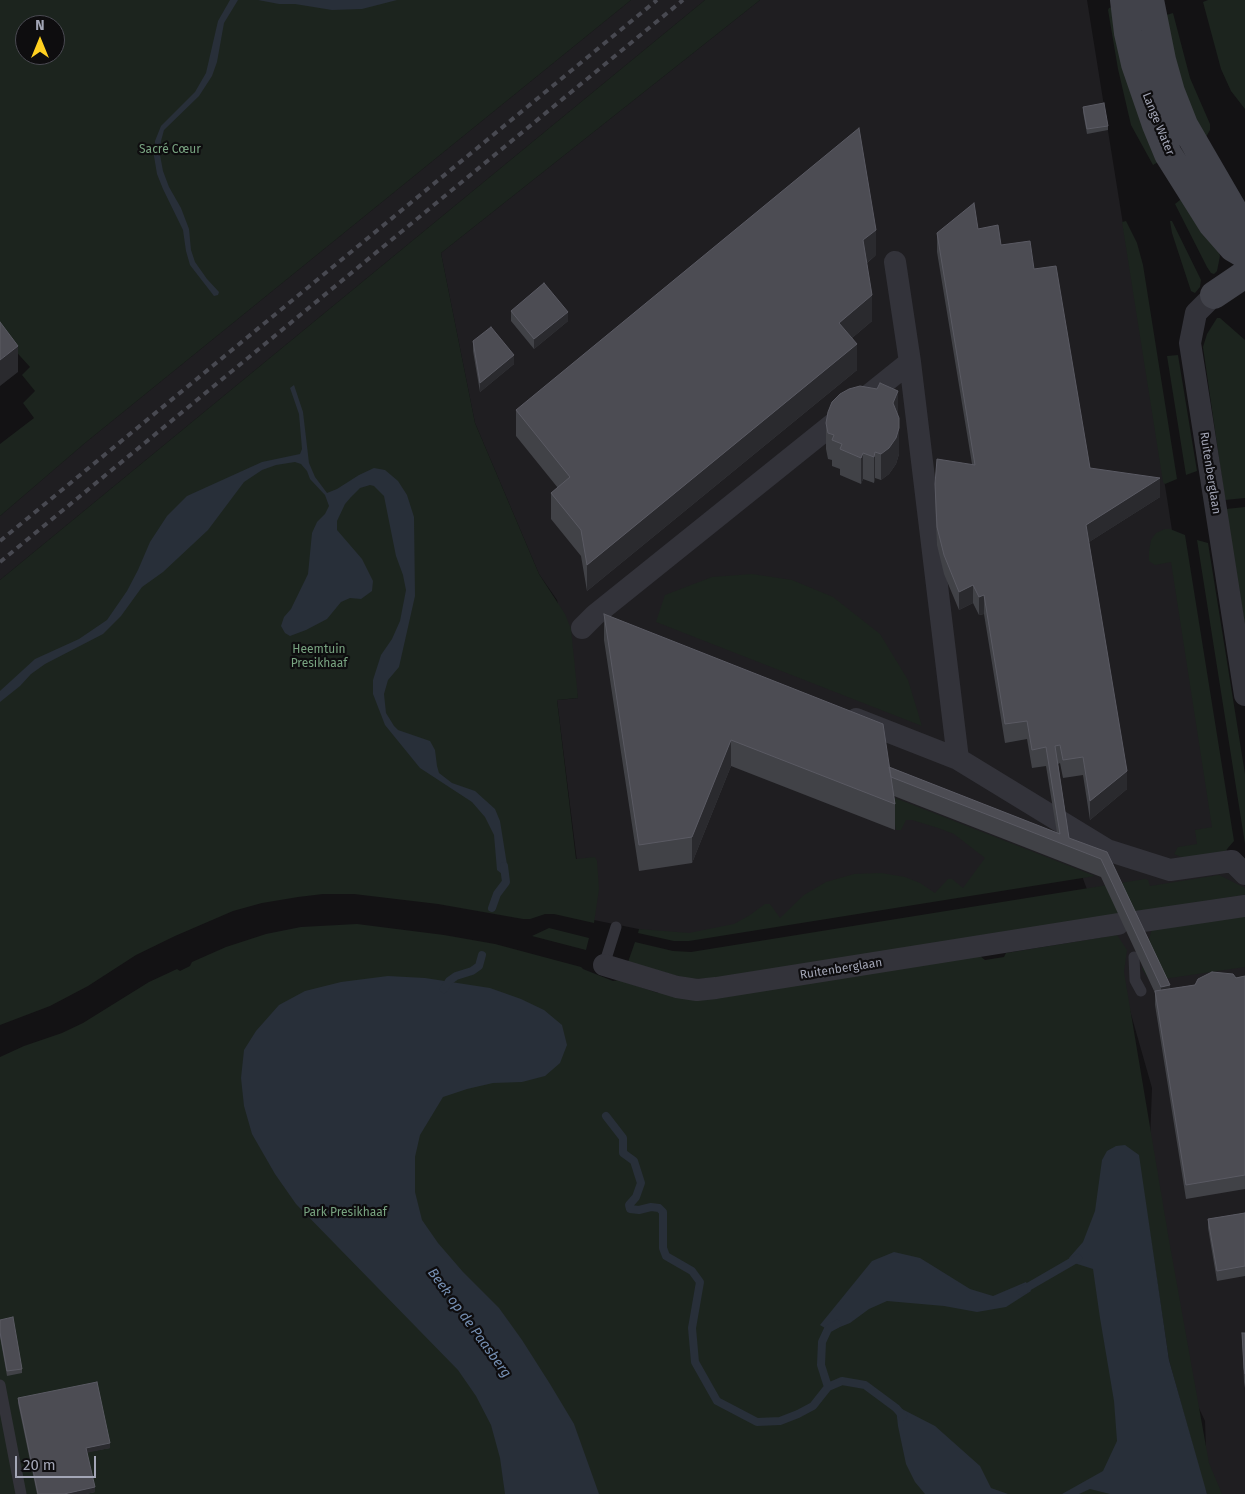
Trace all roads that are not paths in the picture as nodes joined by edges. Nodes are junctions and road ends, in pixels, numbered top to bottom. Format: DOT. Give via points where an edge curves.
graph roads {
  1 [pos="1137,1"];
  2 [pos="1245,230"];
  3 [pos="1245,255"];
  4 [pos="895,262"];
  5 [pos="1245,274"];
  6 [pos="1214,295"];
  7 [pos="910,362"];
  8 [pos="597,622"];
  9 [pos="1245,695"];
  10 [pos="840,712"];
  11 [pos="958,759"];
  12 [pos="1245,874"];
  13 [pos="1245,906"];
  14 [pos="616,927"];
  15 [pos="1134,957"];
  16 [pos="604,965"];
  17 [pos="1141,992"];
  18 [pos="0,1385"];
  19 [pos="5,1436"];
  20 [pos="21,1494"];
  1 -- 2 [label="street, Lange Water" via="1184,124"];
  1 -- 3 [label="street, Lange Water" via="1135,64 1168,154 1212,224 1233,248"];
  4 -- 7 [label="street"];
  5 -- 6 [label="street, Ruitenberglaan"];
  6 -- 9 [label="street, Ruitenberglaan" via="1196,313 1190,343"];
  7 -- 8 [label="street"];
  7 -- 11 [label="street"];
  10 -- 11 [label="street"];
  11 -- 12 [label="street" via="1107,850 1170,870 1232,862"];
  13 -- 16 [label="street, Ruitenberglaan" via="697,990"];
  14 -- 16 [label="lane, Ruitenberglaan"];
  15 -- 17 [label="lane" via="1135,980"];
  18 -- 19 [label="lane"];
  19 -- 20 [label="lane"];
}
